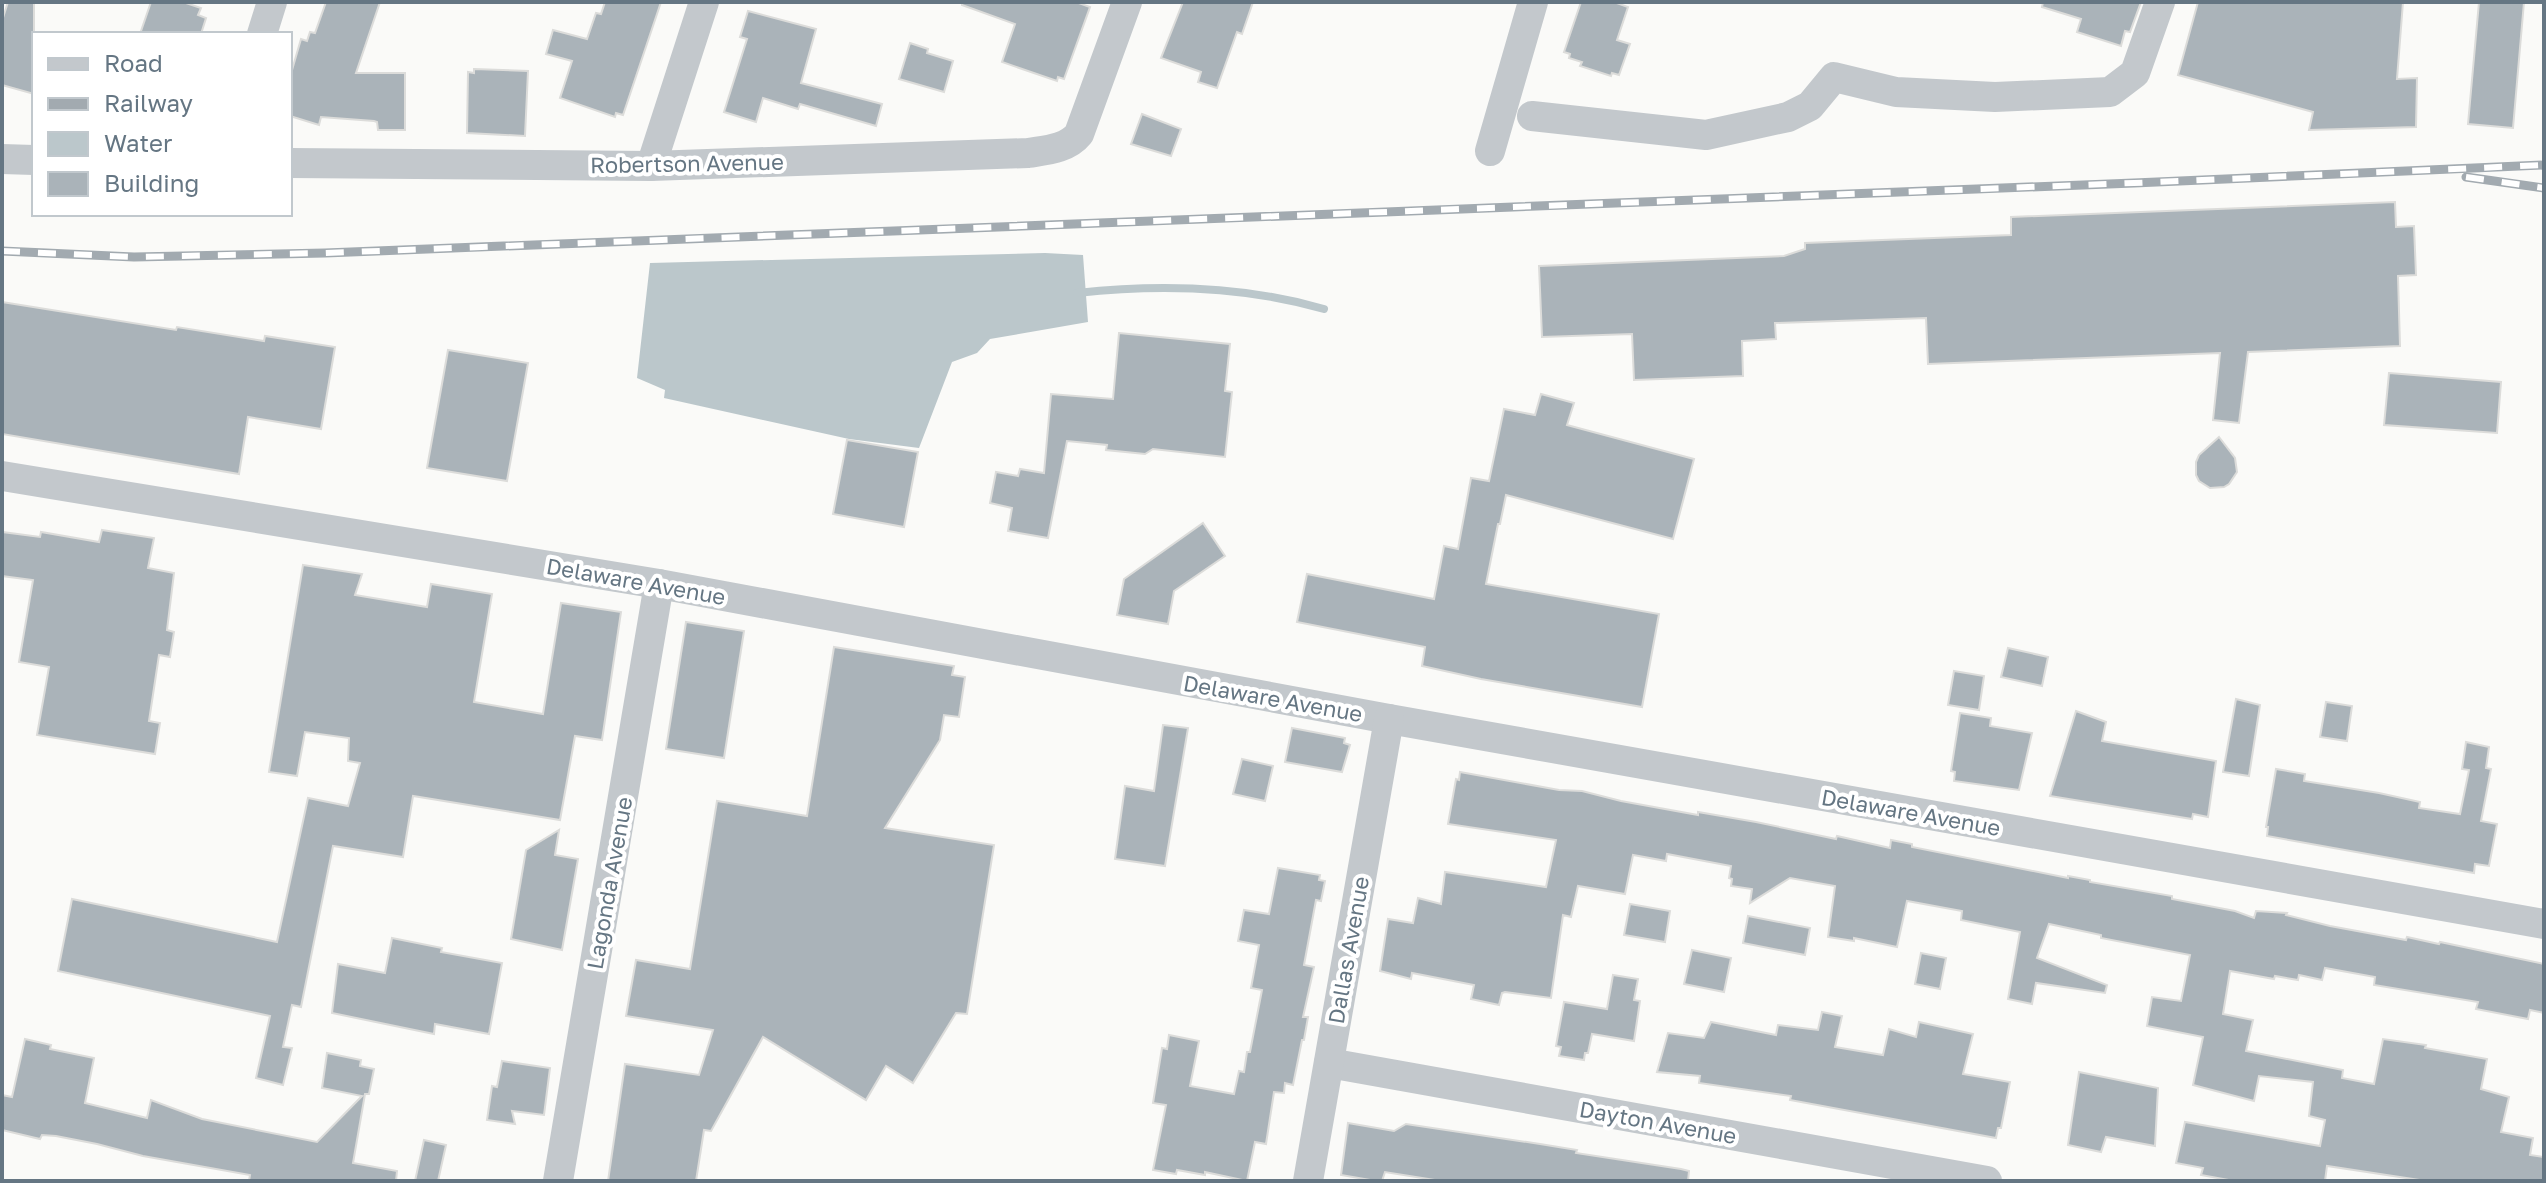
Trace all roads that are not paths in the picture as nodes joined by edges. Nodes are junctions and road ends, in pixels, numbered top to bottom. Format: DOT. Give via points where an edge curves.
graph roads {
  1 [pos="272,2"];
  2 [pos="704,2"];
  3 [pos="1127,2"];
  4 [pos="1533,2"];
  5 [pos="2160,2"];
  6 [pos="263,32"];
  7 [pos="1532,116"];
  8 [pos="1490,151"];
  9 [pos="2,159"];
  10 [pos="32,160"];
  11 [pos="292,163"];
  12 [pos="651,166"];
  13 [pos="2,476"];
  14 [pos="659,584"];
  15 [pos="1389,719"];
  16 [pos="2544,924"];
  17 [pos="1329,1063"];
  18 [pos="558,1181"];
  19 [pos="1308,1181"];
  20 [pos="1987,1181"];
  1 -- 6 [label="street"];
  2 -- 12 [label="street"];
  3 -- 12 [label="street, Robertson Avenue" via="1079,134 1057,149"];
  4 -- 8 [label="street"];
  5 -- 7 [label="street" via="2135,73 2110,92 1981,97 1896,92 1834,77 1810,106 1788,117 1706,135"];
  9 -- 10 [label="street"];
  11 -- 12 [label="street, Robertson Avenue"];
  13 -- 14 [label="street, Delaware Avenue"];
  14 -- 15 [label="street, Delaware Avenue"];
  14 -- 18 [label="street, Lagonda Avenue"];
  15 -- 16 [label="street, Delaware Avenue"];
  15 -- 17 [label="street, Dallas Avenue"];
  17 -- 19 [label="street, Dallas Avenue"];
  17 -- 20 [label="street, Dayton Avenue"];
}
